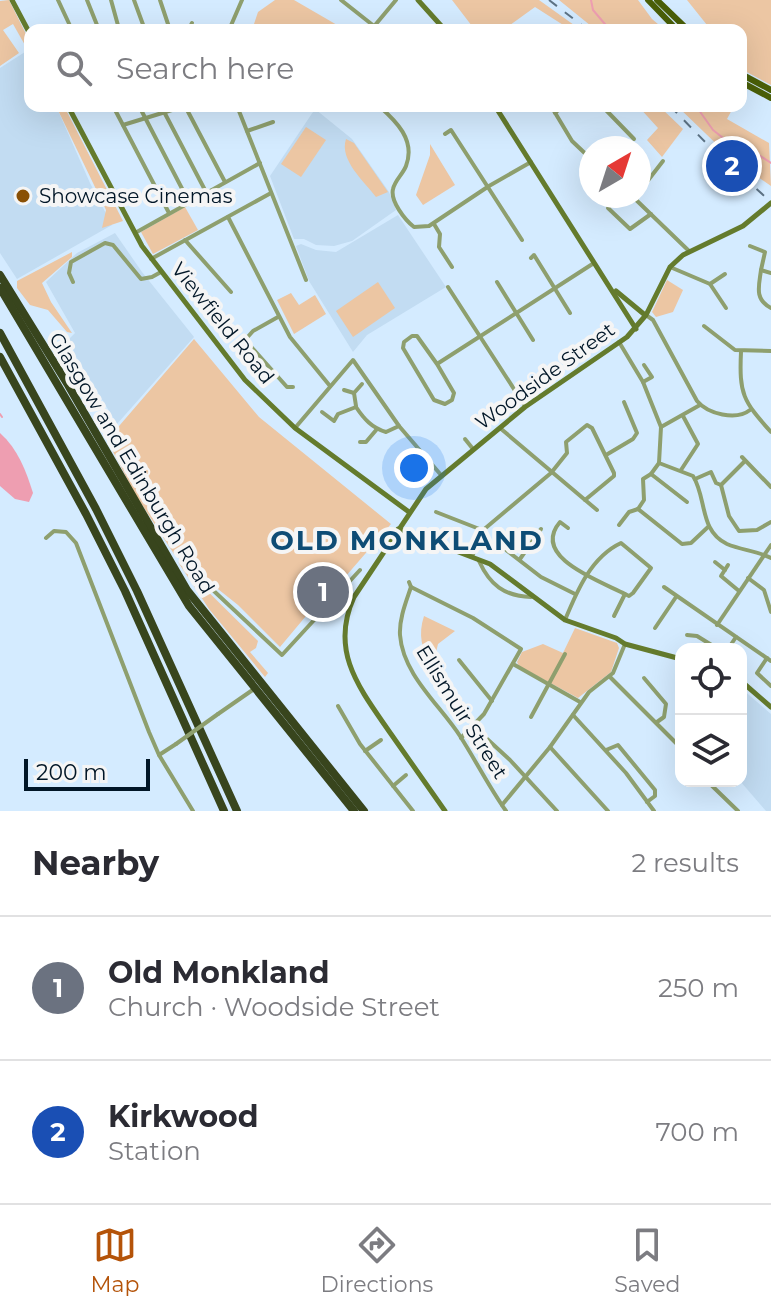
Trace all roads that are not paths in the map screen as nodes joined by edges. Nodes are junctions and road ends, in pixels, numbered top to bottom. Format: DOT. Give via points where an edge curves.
graph roads {
  1 [pos="12,0"];
  2 [pos="58,0"];
  3 [pos="87,0"];
  4 [pos="111,0"];
  5 [pos="134,0"];
  6 [pos="160,0"];
  7 [pos="242,0"];
  8 [pos="341,0"];
  9 [pos="396,0"];
  10 [pos="418,0"];
  11 [pos="648,0"];
  12 [pos="657,0"];
  13 [pos="425,3"];
  14 [pos="25,24"];
  15 [pos="69,24"];
  16 [pos="97,24"];
  17 [pos="118,24"];
  18 [pos="142,24"];
  19 [pos="168,24"];
  20 [pos="232,24"];
  21 [pos="369,24"];
  22 [pos="379,24"];
  23 [pos="441,24"];
  24 [pos="671,24"];
  25 [pos="682,24"];
  26 [pos="747,77"];
  27 [pos="747,85"];
  28 [pos="771,90"];
  29 [pos="771,98"];
  30 [pos="71,112"];
  31 [pos="116,112"];
  32 [pos="142,112"];
  33 [pos="167,112"];
  34 [pos="188,112"];
  35 [pos="239,112"];
  36 [pos="385,112"];
  37 [pos="499,112"];
  38 [pos="608,112"];
  39 [pos="164,113"];
  40 [pos="555,113"];
  41 [pos="144,117"];
  42 [pos="273,122"];
  43 [pos="123,125"];
  44 [pos="247,131"];
  45 [pos="445,134"];
  46 [pos="631,136"];
  47 [pos="579,148"];
  48 [pos="663,161"];
  49 [pos="531,162"];
  50 [pos="260,163"];
  51 [pos="651,176"];
  52 [pos="225,182"];
  53 [pos="489,186"];
  54 [pos="206,192"];
  55 [pos="271,193"];
  56 [pos="189,202"];
  57 [pos="771,203"];
  58 [pos="608,208"];
  59 [pos="646,208"];
  60 [pos="169,213"];
  61 [pos="651,214"];
  62 [pos="228,217"];
  63 [pos="434,224"];
  64 [pos="135,233"];
  65 [pos="185,240"];
  66 [pos="522,240"];
  67 [pos="750,246"];
  68 [pos="439,247"];
  69 [pos="758,248"];
  70 [pos="433,251"];
  71 [pos="689,251"];
  72 [pos="753,253"];
  73 [pos="531,258"];
  74 [pos="151,259"];
  75 [pos="595,263"];
  76 [pos="452,267"];
  77 [pos="670,267"];
  78 [pos="761,270"];
  79 [pos="161,272"];
  80 [pos="771,273"];
  81 [pos="725,274"];
  82 [pos="0,275"];
  83 [pos="306,280"];
  84 [pos="73,282"];
  85 [pos="497,282"];
  86 [pos="710,284"];
  87 [pos="609,285"];
  88 [pos="448,287"];
  89 [pos="0,288"];
  90 [pos="555,289"];
  91 [pos="231,292"];
  92 [pos="726,308"];
  93 [pos="771,308"];
  94 [pos="517,313"];
  95 [pos="570,313"];
  96 [pos="646,315"];
  97 [pos="278,317"];
  98 [pos="704,326"];
  99 [pos="636,329"];
  100 [pos="0,333"];
  101 [pos="479,337"];
  102 [pos="533,340"];
  103 [pos="619,342"];
  104 [pos="771,351"];
  105 [pos="741,352"];
  106 [pos="0,357"];
  107 [pos="437,364"];
  108 [pos="644,365"];
  109 [pos="643,382"];
  110 [pos="362,384"];
  111 [pos="330,386"];
  112 [pos="293,387"];
  113 [pos="344,390"];
  114 [pos="354,393"];
  115 [pos="624,402"];
  116 [pos="700,405"];
  117 [pos="356,407"];
  118 [pos="525,407"];
  119 [pos="750,410"];
  120 [pos="322,412"];
  121 [pos="683,416"];
  122 [pos="399,426"];
  123 [pos="661,427"];
  124 [pos="295,428"];
  125 [pos="500,428"];
  126 [pos="377,429"];
  127 [pos="771,432"];
  128 [pos="465,439"];
  129 [pos="360,442"];
  130 [pos="473,449"];
  131 [pos="606,455"];
  132 [pos="659,463"];
  133 [pos="681,470"];
  134 [pos="551,473"];
  135 [pos="651,474"];
  136 [pos="441,475"];
  137 [pos="695,479"];
  138 [pos="721,485"];
  139 [pos="771,486"];
  140 [pos="683,490"];
  141 [pos="678,495"];
  142 [pos="585,500"];
  143 [pos="687,502"];
  144 [pos="638,509"];
  145 [pos="597,510"];
  146 [pos="409,512"];
  147 [pos="436,512"];
  148 [pos="771,522"];
  149 [pos="619,525"];
  150 [pos="708,527"];
  151 [pos="568,528"];
  152 [pos="659,528"];
  153 [pos="398,529"];
  154 [pos="541,529"];
  155 [pos="482,531"];
  156 [pos="653,537"];
  157 [pos="46,538"];
  158 [pos="771,545"];
  159 [pos="506,550"];
  160 [pos="764,554"];
  161 [pos="475,558"];
  162 [pos="771,558"];
  163 [pos="520,559"];
  164 [pos="715,562"];
  165 [pos="184,563"];
  166 [pos="360,570"];
  167 [pos="587,574"];
  168 [pos="748,578"];
  169 [pos="664,587"];
  170 [pos="341,591"];
  171 [pos="739,591"];
  172 [pos="575,594"];
  173 [pos="625,594"];
  174 [pos="354,597"];
  175 [pos="531,597"];
  176 [pos="676,597"];
  177 [pos="771,612"];
  178 [pos="614,616"];
  179 [pos="565,620"];
  180 [pos="717,625"];
  181 [pos="655,628"];
  182 [pos="687,635"];
  183 [pos="736,637"];
  184 [pos="708,643"];
  185 [pos="732,643"];
  186 [pos="625,644"];
  187 [pos="565,654"];
  188 [pos="675,657"];
  189 [pos="769,659"];
  190 [pos="459,660"];
  191 [pos="513,664"];
  192 [pos="610,677"];
  193 [pos="644,678"];
  194 [pos="549,684"];
  195 [pos="747,686"];
  196 [pos="771,686"];
  197 [pos="256,688"];
  198 [pos="492,701"];
  199 [pos="580,702"];
  200 [pos="338,706"];
  201 [pos="771,707"];
  202 [pos="573,715"];
  203 [pos="531,717"];
  204 [pos="657,722"];
  205 [pos="473,726"];
  206 [pos="461,738"];
  207 [pos="381,740"];
  208 [pos="675,742"];
  209 [pos="550,747"];
  210 [pos="606,750"];
  211 [pos="365,751"];
  212 [pos="159,755"];
  213 [pos="406,775"];
  214 [pos="526,777"];
  215 [pos="393,786"];
  216 [pos="713,787"];
  217 [pos="647,802"];
  218 [pos="501,805"];
  219 [pos="193,811"];
  220 [pos="224,811"];
  221 [pos="237,811"];
  222 [pos="354,811"];
  223 [pos="364,811"];
  224 [pos="413,811"];
  225 [pos="445,811"];
  226 [pos="506,811"];
  227 [pos="557,811"];
  228 [pos="608,811"];
  229 [pos="654,811"];
  230 [pos="738,811"];
  1 -- 14 [label="street"];
  2 -- 15 [label="street"];
  3 -- 16 [label="street"];
  4 -- 17 [label="street"];
  5 -- 18 [label="street"];
  6 -- 19 [label="street"];
  7 -- 20 [label="street"];
  8 -- 21 [label="street"];
  9 -- 22 [label="street"];
  10 -- 13 [label="street"];
  11 -- 24 [label="main road"];
  12 -- 25 [label="main road"];
  13 -- 23 [label="street"];
  26 -- 28 [label="main road"];
  27 -- 29 [label="main road"];
  30 -- 64 [label="street, Viewfield Road"];
  31 -- 43 [label="street"];
  32 -- 41 [label="street"];
  33 -- 39 [label="street"];
  34 -- 52 [label="street"];
  35 -- 44 [label="street"];
  36 -- 63 [label="street" via="399,125 408,147 407,165 393,197 412,226"];
  37 -- 49 [label="street"];
  38 -- 46 [label="street"];
  39 -- 41 [label="street"];
  39 -- 54 [label="street"];
  40 -- 47 [label="street"];
  41 -- 43 [label="street"];
  41 -- 56 [label="street"];
  42 -- 44 [label="street"];
  43 -- 60 [label="street"];
  44 -- 50 [label="street"];
  45 -- 53 [label="street" via="451,130"];
  48 -- 51 [label="street"];
  49 -- 53 [label="street"];
  49 -- 75 [label="street"];
  50 -- 52 [label="street"];
  50 -- 55 [label="street"];
  52 -- 54 [label="street"];
  53 -- 63 [label="street"];
  53 -- 66 [label="street"];
  54 -- 56 [label="street"];
  55 -- 62 [label="street"];
  55 -- 83 [label="street"];
  56 -- 60 [label="street"];
  57 -- 71 [label="street, Woodside Street" via="743,226"];
  58 -- 61 [label="street" via="630,229"];
  59 -- 61 [label="street"];
  60 -- 64 [label="street"];
  61 -- 71 [label="street"];
  62 -- 65 [label="street"];
  62 -- 97 [label="street"];
  63 -- 68 [label="street"];
  64 -- 74 [label="street, Viewfield Road"];
  65 -- 74 [label="street"];
  65 -- 91 [label="street"];
  67 -- 69 [label="street"];
  68 -- 70 [label="street"];
  68 -- 76 [label="street"];
  69 -- 72 [label="street"];
  69 -- 78 [label="street" via="765,252"];
  71 -- 77 [label="street, Woodside Street"];
  73 -- 90 [label="street" via="534,255"];
  74 -- 79 [label="street, Viewfield Road"];
  75 -- 87 [label="street"];
  75 -- 90 [label="street"];
  77 -- 86 [label="street"];
  77 -- 96 [label="street, Woodside Street"];
  78 -- 80 [label="street"];
  78 -- 93 [label="street" via="758,295"];
  79 -- 84 [label="street" via="141,279 113,245 105,243 71,262"];
  79 -- 124 [label="street, Viewfield Road" via="245,380"];
  81 -- 86 [label="street"];
  82 -- 223 [label="highway, Glasgow and Edinburgh Road" via="187,590"];
  85 -- 94 [label="street"];
  86 -- 92 [label="street"];
  87 -- 96 [label="street"];
  87 -- 99 [label="street"];
  88 -- 101 [label="street"];
  89 -- 197 [label="highway, Glasgow and Edinburgh Road" via="189,606"];
  90 -- 94 [label="street"];
  90 -- 95 [label="street"];
  94 -- 101 [label="street"];
  94 -- 102 [label="street"];
  96 -- 99 [label="street, Woodside Street"];
  96 -- 116 [label="street" via="667,342"];
  97 -- 111 [label="street"];
  97 -- 112 [label="street" via="245,340 287,387"];
  98 -- 105 [label="street"];
  99 -- 103 [label="street, Woodside Street"];
  100 -- 221 [label="highway" via="130,578"];
  101 -- 107 [label="street"];
  101 -- 118 [label="street"];
  103 -- 109 [label="street"];
  103 -- 118 [label="street, Woodside Street"];
  104 -- 105 [label="street"];
  105 -- 119 [label="street" via="740,376"];
  106 -- 220 [label="highway" via="125,591"];
  107 -- 107 [label="street" via="417,336 404,342 434,400 445,404 454,393"];
  108 -- 109 [label="street" via="652,377"];
  109 -- 123 [label="street"];
  110 -- 114 [label="street"];
  111 -- 122 [label="street" via="353,360"];
  111 -- 124 [label="street"];
  113 -- 114 [label="street"];
  114 -- 117 [label="street"];
  115 -- 131 [label="street" via="637,433"];
  116 -- 119 [label="street" via="713,413 744,415"];
  116 -- 121 [label="street"];
  117 -- 120 [label="street" via="334,421"];
  117 -- 126 [label="street"];
  118 -- 125 [label="street, Woodside Street"];
  119 -- 127 [label="street"];
  121 -- 123 [label="street"];
  121 -- 133 [label="street" via="698,444"];
  122 -- 126 [label="street" via="386,432"];
  122 -- 136 [label="street"];
  123 -- 132 [label="street"];
  124 -- 146 [label="street, Viewfield Road"];
  125 -- 130 [label="street, Woodside Street"];
  125 -- 134 [label="street"];
  126 -- 129 [label="street"];
  128 -- 130 [label="street, Woodside Street"];
  130 -- 136 [label="street, Woodside Street"];
  131 -- 134 [label="street" via="587,425 566,442 567,453"];
  131 -- 142 [label="street" via="614,476"];
  132 -- 133 [label="street"];
  132 -- 135 [label="street"];
  133 -- 137 [label="street"];
  134 -- 142 [label="street"];
  134 -- 155 [label="street"];
  135 -- 141 [label="street"];
  135 -- 144 [label="street" via="642,482 644,500"];
  136 -- 146 [label="street, Woodside Street"];
  137 -- 138 [label="street" via="711,472"];
  137 -- 150 [label="street"];
  138 -- 139 [label="street" via="744,459"];
  138 -- 148 [label="street" via="739,531"];
  140 -- 141 [label="street"];
  141 -- 143 [label="street"];
  142 -- 145 [label="street"];
  144 -- 149 [label="street"];
  144 -- 152 [label="street"];
  146 -- 153 [label="street, Woodside Street"];
  147 -- 155 [label="street"];
  150 -- 152 [label="street" via="686,544"];
  150 -- 160 [label="street" via="721,541"];
  151 -- 167 [label="street" via="560,522 554,529 554,549"];
  152 -- 156 [label="street"];
  153 -- 161 [label="street"];
  153 -- 174 [label="street, Woodside Street"];
  154 -- 163 [label="street"];
  155 -- 161 [label="street"];
  157 -- 212 [label="street" via="54,531 66,532 76,543"];
  158 -- 160 [label="street"];
  159 -- 163 [label="street"];
  160 -- 162 [label="street"];
  160 -- 168 [label="street"];
  161 -- 175 [label="street"];
  161 -- 175 [label="street" via="497,588"];
  163 -- 172 [label="street"];
  164 -- 171 [label="street" via="726,567 722,578"];
  165 -- 170 [label="street" via="282,655"];
  166 -- 170 [label="street"];
  167 -- 172 [label="street"];
  167 -- 173 [label="street"];
  167 -- 173 [label="street" via="621,543 651,568 633,593"];
  168 -- 171 [label="street"];
  168 -- 177 [label="street" via="764,590"];
  169 -- 176 [label="street"];
  170 -- 174 [label="street"];
  171 -- 180 [label="street"];
  172 -- 179 [label="street"];
  173 -- 178 [label="street"];
  174 -- 225 [label="street, Woodside Street" via="344,634 350,667"];
  175 -- 179 [label="street"];
  176 -- 180 [label="street"];
  176 -- 181 [label="street"];
  179 -- 186 [label="street"];
  180 -- 183 [label="street"];
  182 -- 184 [label="street"];
  183 -- 185 [label="street"];
  183 -- 189 [label="street"];
  186 -- 188 [label="street"];
  186 -- 192 [label="street"];
  187 -- 194 [label="street"];
  189 -- 196 [label="street" via="757,673"];
  190 -- 198 [label="street"];
  191 -- 194 [label="street"];
  191 -- 198 [label="street"];
  191 -- 206 [label="street, Ellismuir Street" via="521,649 410,585 402,615 402,648"];
  192 -- 199 [label="street"];
  192 -- 204 [label="street"];
  193 -- 204 [label="street" via="666,704 664,717"];
  194 -- 199 [label="street"];
  194 -- 203 [label="street"];
  195 -- 201 [label="street"];
  197 -- 212 [label="street, bridge"];
  197 -- 222 [label="highway, Glasgow and Edinburgh Road"];
  198 -- 205 [label="street"];
  199 -- 202 [label="street"];
  200 -- 211 [label="street"];
  202 -- 209 [label="street"];
  202 -- 210 [label="street"];
  204 -- 208 [label="street"];
  205 -- 206 [label="street"];
  205 -- 214 [label="street"];
  206 -- 218 [label="street, Ellismuir Street"];
  207 -- 211 [label="street"];
  209 -- 214 [label="street"];
  209 -- 228 [label="street"];
  210 -- 217 [label="street"];
  210 -- 217 [label="street" via="618,745 655,790"];
  211 -- 215 [label="street"];
  212 -- 219 [label="street"];
  213 -- 215 [label="street"];
  214 -- 218 [label="street"];
  214 -- 227 [label="street"];
  215 -- 224 [label="street"];
  216 -- 230 [label="street"];
  217 -- 229 [label="street"];
  218 -- 226 [label="street, Ellismuir Street"];
}
